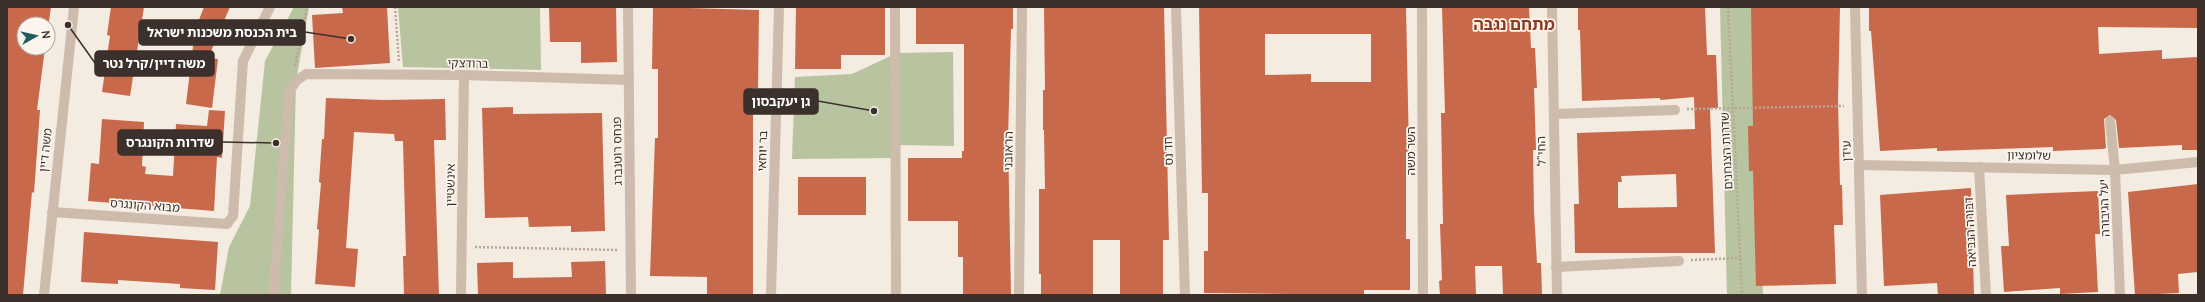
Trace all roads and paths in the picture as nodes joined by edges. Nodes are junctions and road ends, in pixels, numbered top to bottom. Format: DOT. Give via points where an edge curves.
graph roads {
  1 [pos="74,7"];
  2 [pos="270,7"];
  3 [pos="307,7"];
  4 [pos="395,7"];
  5 [pos="628,7"];
  6 [pos="779,7"];
  7 [pos="895,7"];
  8 [pos="1022,7"];
  9 [pos="1176,7"];
  10 [pos="1422,7"];
  11 [pos="1552,7"];
  12 [pos="1728,7"];
  13 [pos="1855,7"];
  14 [pos="294,69"];
  15 [pos="400,75"];
  16 [pos="464,75"];
  17 [pos="629,80"];
  18 [pos="1849,106"];
  19 [pos="1733,108"];
  20 [pos="1675,110"];
  21 [pos="1554,114"];
  22 [pos="2110,121"];
  23 [pos="2198,162"];
  24 [pos="1859,164"];
  25 [pos="1979,167"];
  26 [pos="2116,170"];
  27 [pos="52,212"];
  28 [pos="462,247"];
  29 [pos="631,250"];
  30 [pos="1740,258"];
  31 [pos="1679,261"];
  32 [pos="1556,267"];
  33 [pos="44,295"];
  34 [pos="273,295"];
  35 [pos="461,295"];
  36 [pos="631,295"];
  37 [pos="771,295"];
  38 [pos="896,295"];
  39 [pos="1019,295"];
  40 [pos="1185,295"];
  41 [pos="1423,295"];
  42 [pos="1557,295"];
  43 [pos="1742,295"];
  44 [pos="1862,295"];
  45 [pos="1986,295"];
  46 [pos="2120,295"];
  1 -- 27 [label="street, משה דיין"];
  2 -- 27 [label="street, מבוא הקונגרס" via="243,61 233,216 227,224"];
  3 -- 14 [label="path"];
  4 -- 15 [label="path"];
  5 -- 17 [label="street, פנחס רוטנברג"];
  6 -- 37 [label="street, בר יוחאי"];
  7 -- 38 [label="street"];
  8 -- 39 [label="street, הראובני"];
  9 -- 40 [label="street, חד נס"];
  10 -- 41 [label="street, השר משה"];
  11 -- 21 [label="street, החי\"ל"];
  12 -- 19 [label="path, שדרות הצנחנים"];
  13 -- 24 [label="street, עידן"];
  15 -- 16 [label="street, ברודצקי"];
  15 -- 34 [label="street, ברודצקי" via="306,74 296,81 289,92"];
  16 -- 17 [label="street, ברודצקי"];
  16 -- 28 [label="street, אינשטיין"];
  17 -- 29 [label="street, פנחס רוטנברג"];
  18 -- 19 [label="path"];
  19 -- 20 [label="path"];
  19 -- 30 [label="path, שדרות הצנחנים"];
  20 -- 21 [label="street"];
  21 -- 32 [label="street, החי\"ל"];
  22 -- 26 [label="street, יעל הגיבורה"];
  23 -- 26 [label="street, שלומציון"];
  24 -- 25 [label="street, שלומציון"];
  24 -- 44 [label="street, עידן"];
  25 -- 26 [label="street, שלומציון"];
  25 -- 45 [label="street, דבורה הנביאה"];
  26 -- 46 [label="street, יעל הגיבורה"];
  27 -- 33 [label="street, משה דיין"];
  28 -- 29 [label="path"];
  28 -- 35 [label="street, אינשטיין"];
  29 -- 36 [label="street, פנחס רוטנברג"];
  30 -- 31 [label="path"];
  30 -- 43 [label="path, שדרות הצנחנים"];
  31 -- 32 [label="street"];
  32 -- 42 [label="street, החי\"ל"];
}
